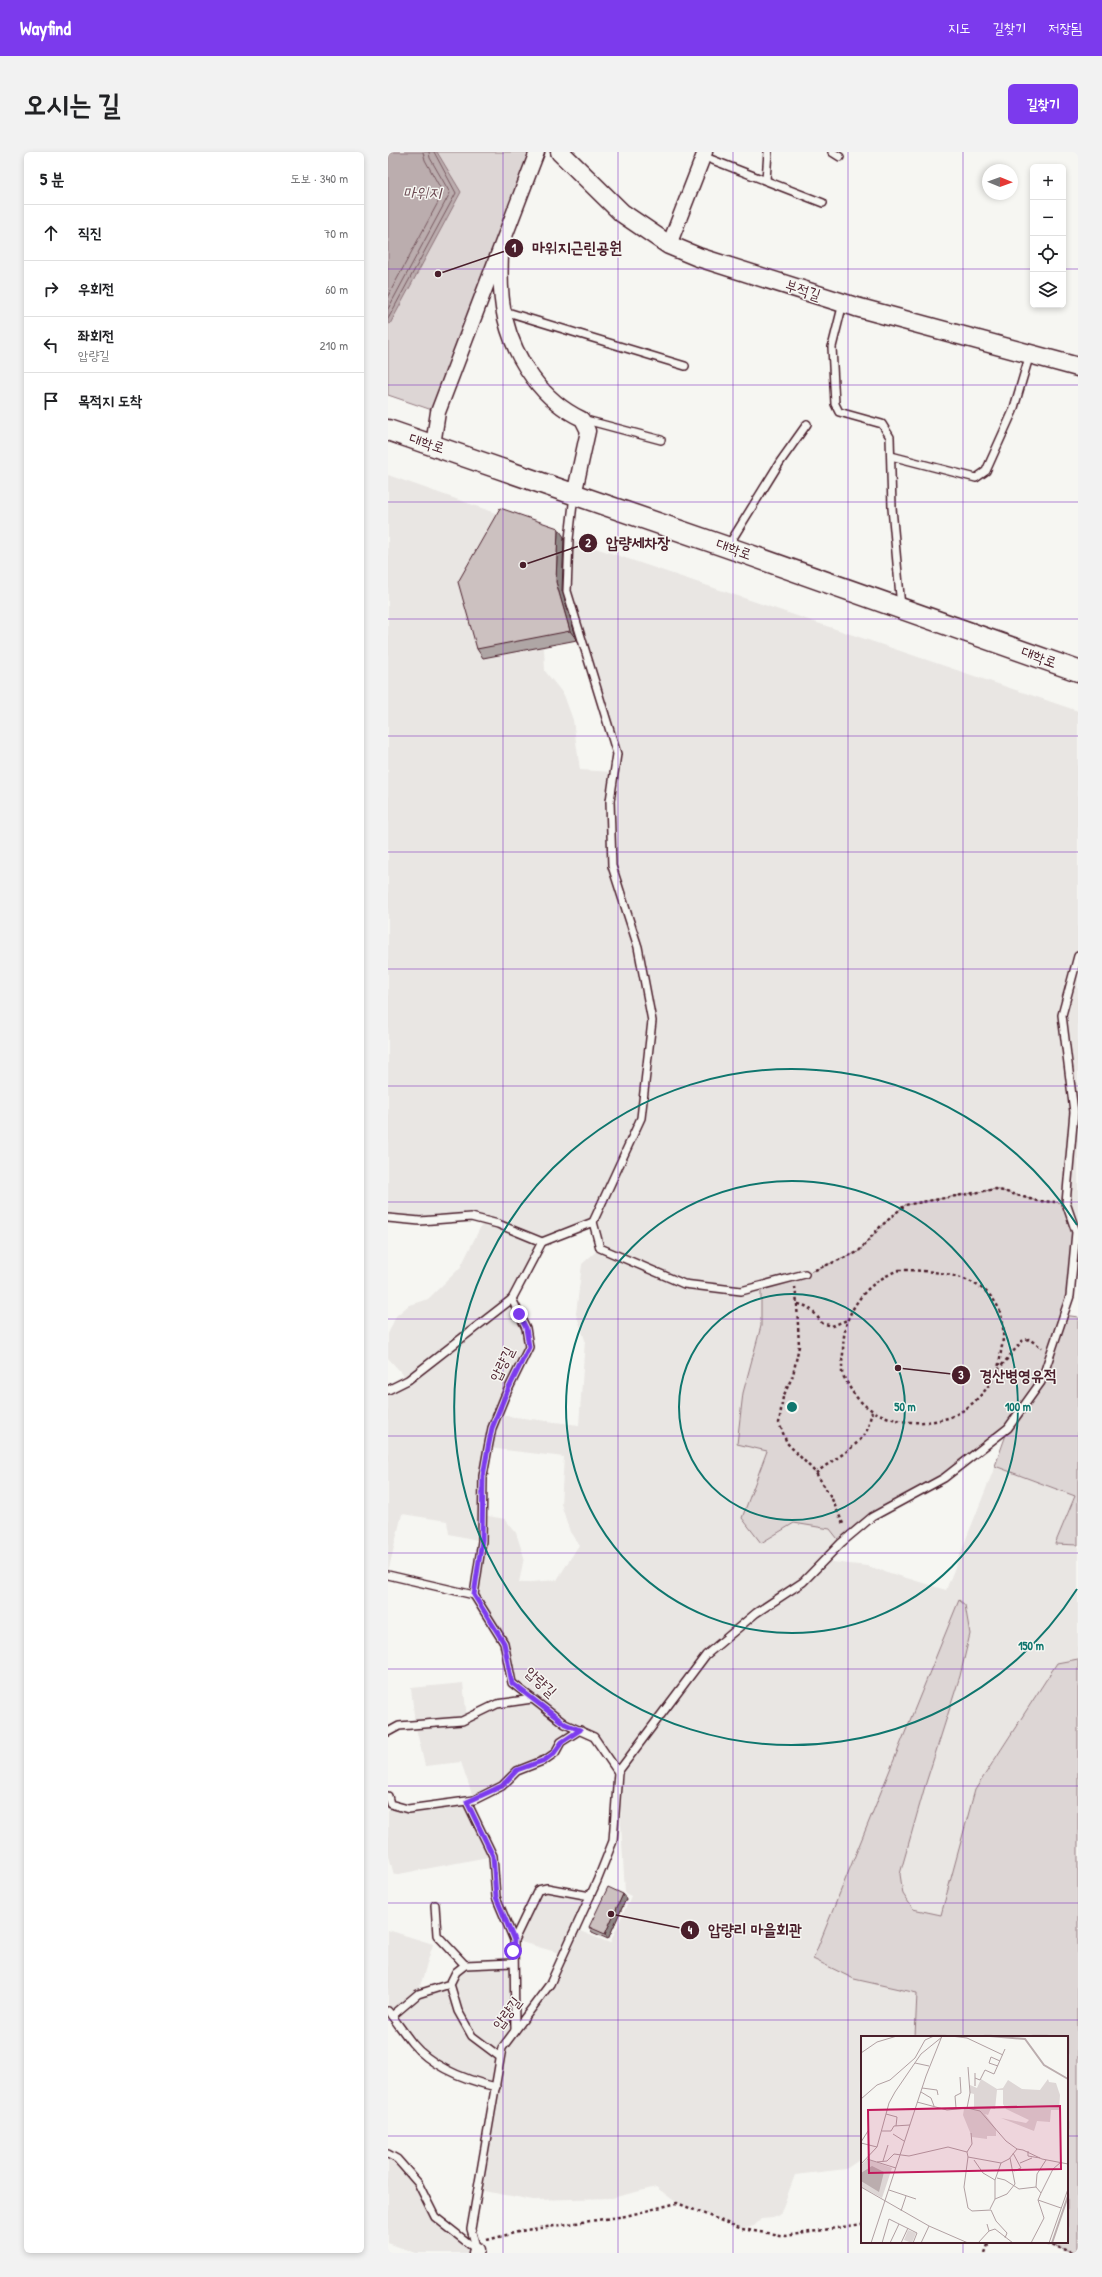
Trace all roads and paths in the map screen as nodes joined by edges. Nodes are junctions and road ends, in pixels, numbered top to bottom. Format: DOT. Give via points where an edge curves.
graph roads {
  1 [pos="537,152"];
  2 [pos="560,152"];
  3 [pos="768,152"];
  4 [pos="832,152"];
  5 [pos="705,154"];
  6 [pos="840,157"];
  7 [pos="766,180"];
  8 [pos="823,203"];
  9 [pos="501,244"];
  10 [pos="669,245"];
  11 [pos="843,303"];
  12 [pos="504,311"];
  13 [pos="1030,354"];
  14 [pos="685,366"];
  15 [pos="1078,366"];
  16 [pos="582,419"];
  17 [pos="807,424"];
  18 [pos="388,430"];
  19 [pos="661,440"];
  20 [pos="433,445"];
  21 [pos="891,456"];
  22 [pos="574,495"];
  23 [pos="728,547"];
  24 [pos="901,607"];
  25 [pos="1078,671"];
  26 [pos="1078,956"];
  27 [pos="1076,1112"];
  28 [pos="1066,1202"];
  29 [pos="388,1218"];
  30 [pos="593,1222"];
  31 [pos="1077,1232"];
  32 [pos="542,1242"];
  33 [pos="805,1274"];
  34 [pos="794,1277"];
  35 [pos="512,1299"];
  36 [pos="798,1304"];
  37 [pos="848,1320"];
  38 [pos="1050,1354"];
  39 [pos="998,1370"];
  40 [pos="388,1390"];
  41 [pos="872,1412"];
  42 [pos="816,1473"];
  43 [pos="848,1537"];
  44 [pos="388,1574"];
  45 [pos="474,1595"];
  46 [pos="532,1699"];
  47 [pos="580,1730"];
  48 [pos="388,1732"];
  49 [pos="618,1772"];
  50 [pos="388,1796"];
  51 [pos="467,1802"];
  52 [pos="590,1896"];
  53 [pos="435,1905"];
  54 [pos="514,1940"];
  55 [pos="512,1963"];
  56 [pos="465,1965"];
  57 [pos="450,1984"];
  58 [pos="390,2013"];
  59 [pos="515,2030"];
  60 [pos="500,2057"];
  61 [pos="496,2087"];
  62 [pos="388,2154"];
  63 [pos="861,2224"];
  64 [pos="989,2243"];
  65 [pos="1044,2243"];
  66 [pos="477,2251"];
  67 [pos="985,2253"];
  68 [pos="1076,2253"];
  1 -- 9 [label="street"];
  2 -- 10 [label="street, 부적길" via="622,213"];
  3 -- 7 [label="lane"];
  4 -- 6 [label="lane"];
  5 -- 7 [label="lane"];
  5 -- 10 [label="street"];
  7 -- 8 [label="lane"];
  9 -- 12 [label="street" via="500,286"];
  9 -- 20 [label="street" via="438,412"];
  10 -- 11 [label="street, 부적길" via="698,257"];
  11 -- 13 [label="street, 부적길"];
  11 -- 21 [label="lane" via="832,347 835,404 839,412 882,424 890,437"];
  12 -- 14 [label="lane"];
  12 -- 16 [label="street" via="518,352 533,378 550,399"];
  13 -- 15 [label="street, 부적길"];
  13 -- 21 [label="lane" via="1013,410 986,471 976,478"];
  16 -- 19 [label="lane"];
  16 -- 22 [label="street" via="588,431"];
  17 -- 23 [label="lane" via="780,462"];
  18 -- 20 [label="main road, 대학로"];
  20 -- 22 [label="main road, 대학로"];
  21 -- 24 [label="lane" via="892,508"];
  22 -- 23 [label="main road, 대학로"];
  22 -- 30 [label="lane" via="566,591 617,754 610,801 612,866 638,946 652,1021 642,1118"];
  23 -- 24 [label="main road, 대학로"];
  24 -- 25 [label="main road, 대학로"];
  26 -- 27 [label="lane" via="1062,1015"];
  27 -- 28 [label="lane"];
  28 -- 31 [label="lane"];
  28 -- 33 [label="path" via="1037,1201 996,1189 905,1205 880,1227 858,1252"];
  29 -- 32 [label="lane" via="420,1221 471,1217 498,1224"];
  30 -- 32 [label="lane"];
  30 -- 34 [label="lane" via="600,1248 684,1284 741,1291"];
  31 -- 38 [label="lane" via="1070,1296"];
  32 -- 35 [label="lane"];
  33 -- 34 [label="lane"];
  34 -- 36 [label="path"];
  35 -- 40 [label="lane" via="408,1380"];
  35 -- 45 [label="lane, 압량길" via="526,1328 529,1347 492,1428 483,1476 482,1540"];
  36 -- 37 [label="path" via="811,1309 822,1323 832,1326"];
  36 -- 42 [label="path" via="799,1346 793,1375 783,1397 779,1423 786,1443"];
  37 -- 39 [label="path" via="854,1305 870,1285 884,1276 899,1270 952,1275 986,1290 996,1303 1002,1316 1004,1334"];
  37 -- 41 [label="path" via="843,1345 842,1374 852,1393"];
  38 -- 39 [label="path" via="1029,1339 1022,1341"];
  38 -- 43 [label="lane" via="1041,1382 1008,1428 944,1478 872,1517"];
  39 -- 41 [label="path" via="988,1390 966,1408 946,1419 926,1422 892,1419"];
  41 -- 42 [label="path" via="866,1431 850,1450"];
  42 -- 43 [label="path" via="842,1518"];
  43 -- 49 [label="lane" via="803,1582 756,1613 706,1655"];
  44 -- 45 [label="lane"];
  45 -- 46 [label="lane, 압량길" via="504,1643 512,1683"];
  46 -- 47 [label="lane, 압량길" via="565,1724"];
  46 -- 48 [label="lane" via="497,1704 462,1721 399,1726"];
  47 -- 49 [label="lane, 압량길" via="594,1737"];
  47 -- 51 [label="lane" via="562,1742 545,1760 517,1770 502,1786"];
  49 -- 52 [label="lane, 압량길" via="613,1841"];
  50 -- 51 [label="lane" via="390,1804 408,1809"];
  51 -- 54 [label="lane" via="493,1856 496,1897"];
  52 -- 54 [label="lane" via="547,1888 538,1890"];
  52 -- 59 [label="lane, 압량길" via="550,1984"];
  53 -- 56 [label="lane" via="437,1935"];
  54 -- 55 [label="lane"];
  55 -- 56 [label="lane"];
  55 -- 59 [label="lane"];
  56 -- 57 [label="lane" via="456,1972"];
  57 -- 58 [label="lane" via="418,1994"];
  57 -- 60 [label="lane" via="458,2011 472,2036"];
  58 -- 61 [label="lane" via="413,2044 437,2064 470,2081"];
  59 -- 60 [label="lane, 압량길" via="502,2048"];
  60 -- 61 [label="lane, 압량길"];
  61 -- 66 [label="lane, 압량길" via="471,2229"];
  62 -- 66 [label="lane" via="397,2159 418,2183 435,2217"];
  63 -- 66 [label="path" via="785,2236 742,2229 677,2204 626,2216 526,2230 488,2240"];
  64 -- 67 [label="path"];
  65 -- 68 [label="path"];
}
